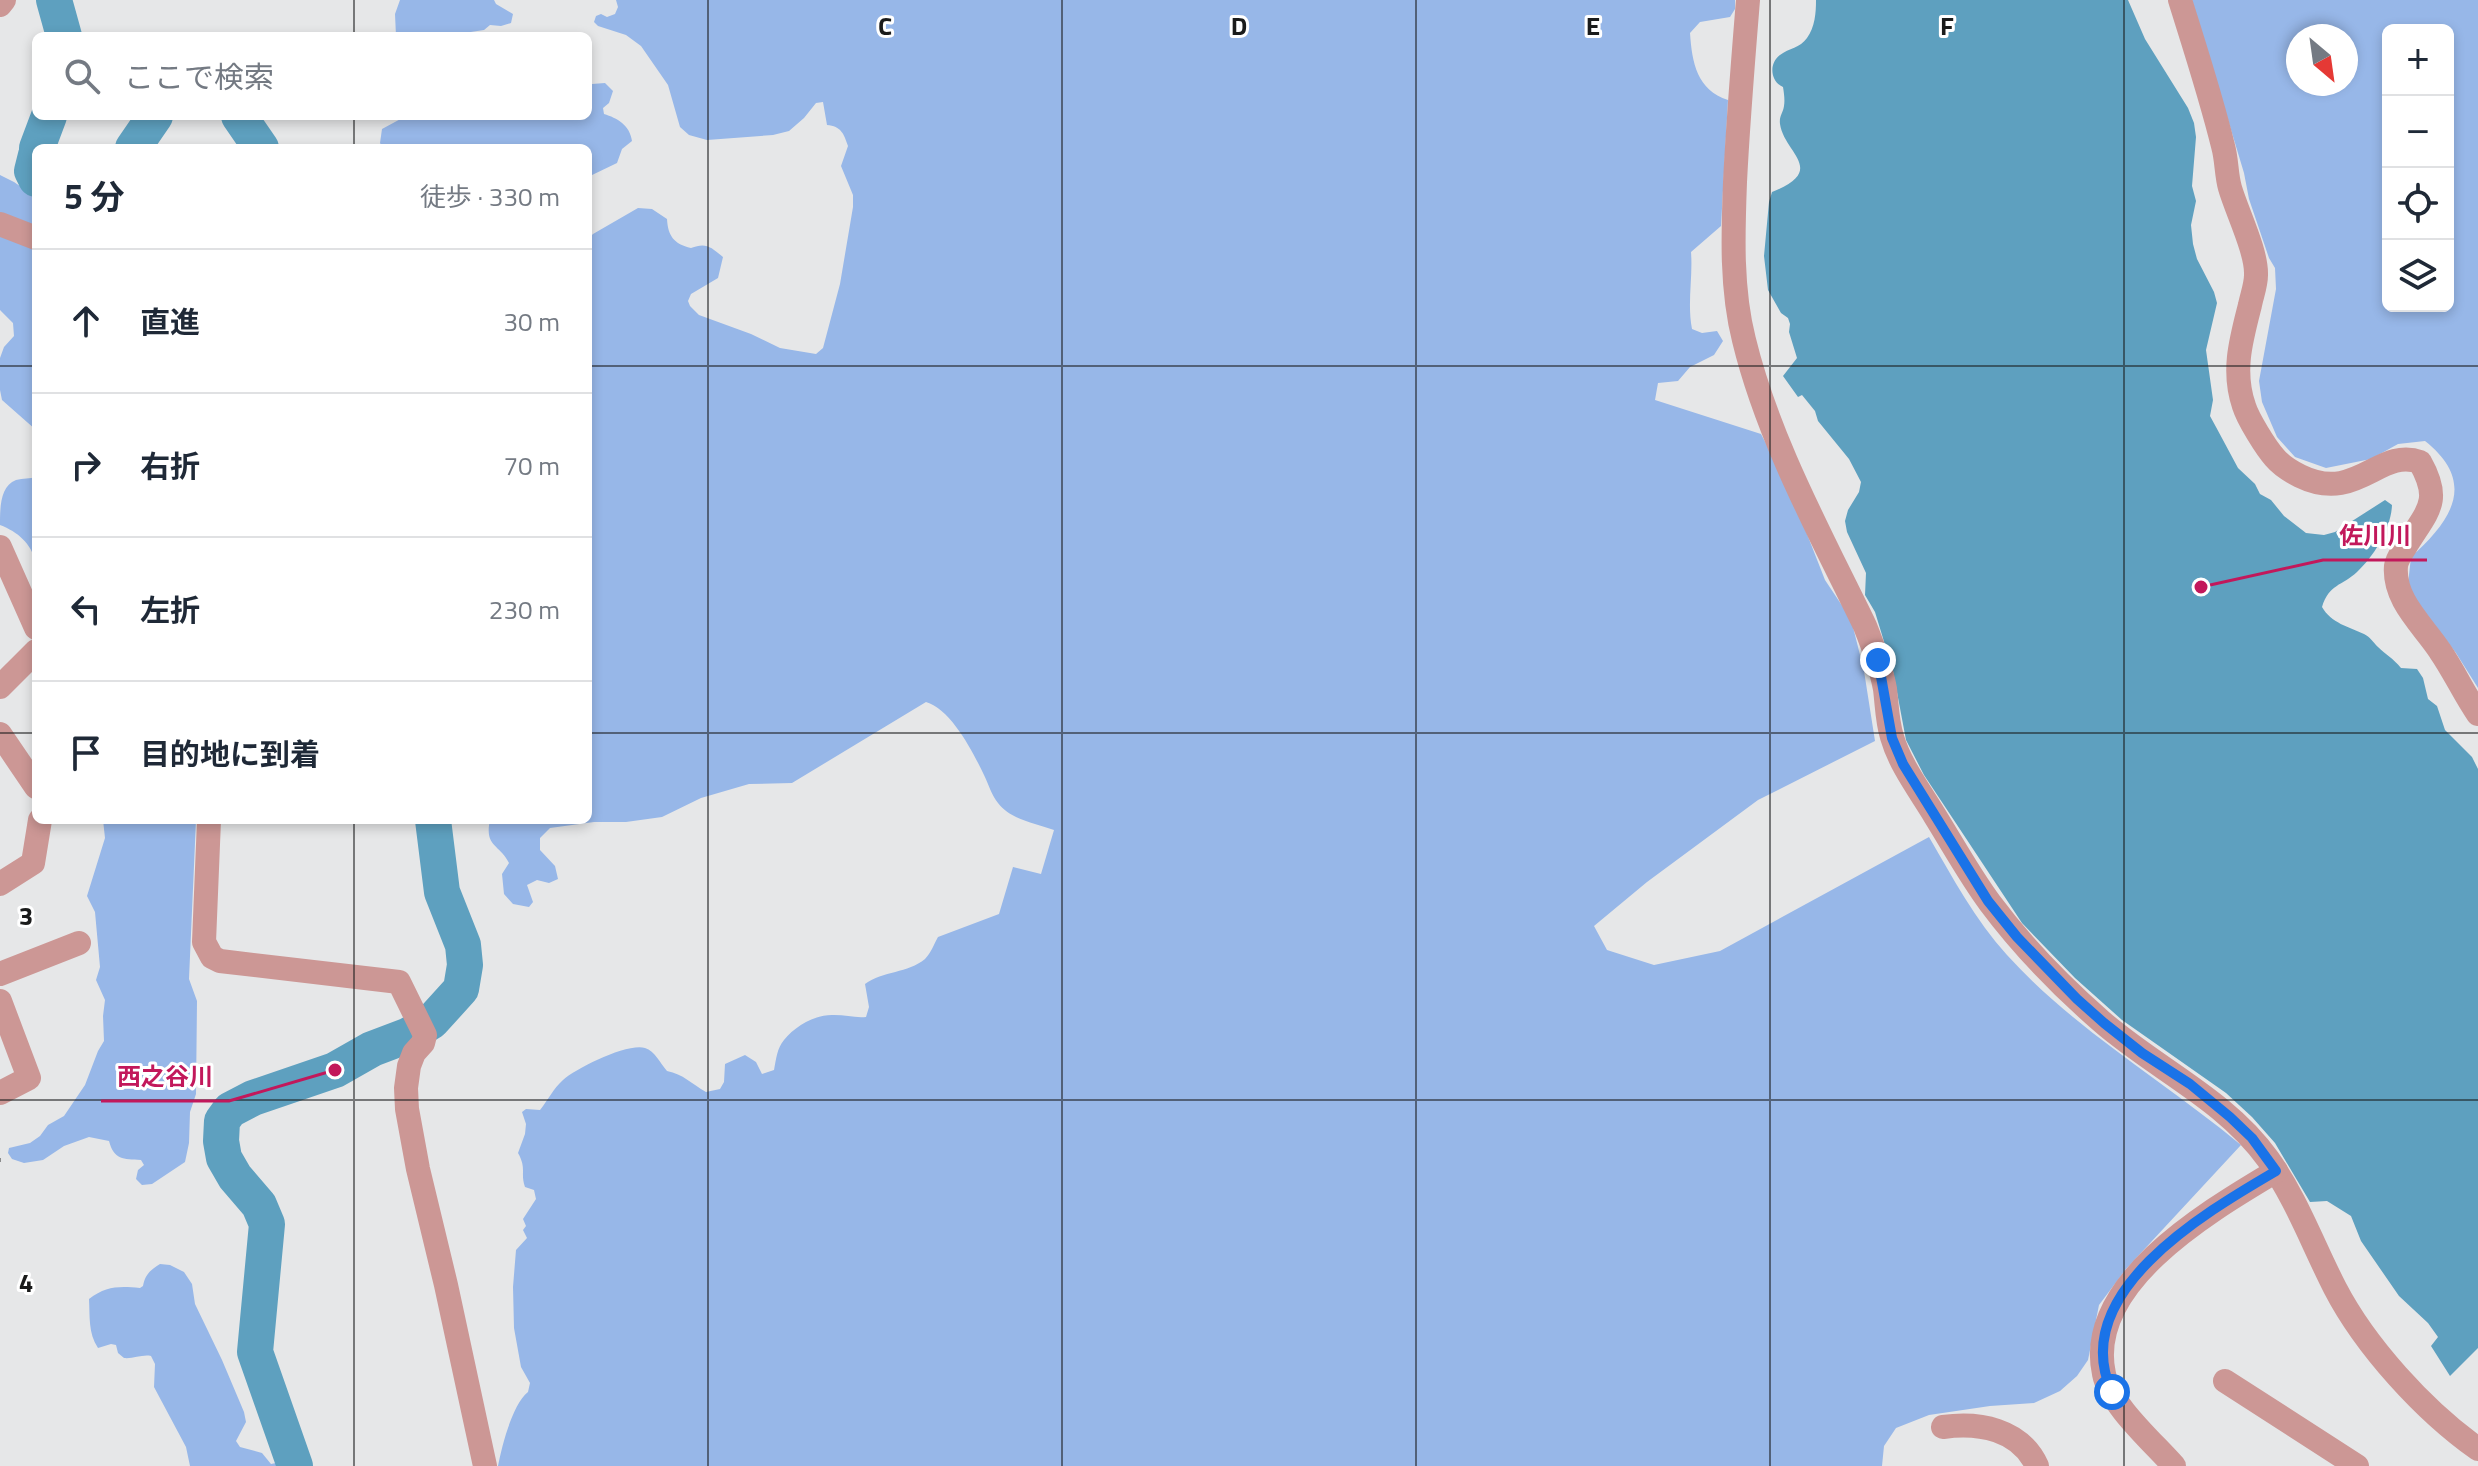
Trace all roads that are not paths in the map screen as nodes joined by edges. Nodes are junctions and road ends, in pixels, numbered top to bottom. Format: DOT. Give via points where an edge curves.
graph roads {
  1 [pos="1748,0"];
  2 [pos="2180,0"];
  3 [pos="0,224"];
  4 [pos="32,236"];
  5 [pos="0,547"];
  6 [pos="32,619"];
  7 [pos="32,655"];
  8 [pos="0,687"];
  9 [pos="2478,714"];
  10 [pos="0,734"];
  11 [pos="32,781"];
  12 [pos="39,824"];
  13 [pos="209,824"];
  14 [pos="0,884"];
  15 [pos="79,943"];
  16 [pos="0,974"];
  17 [pos="0,1001"];
  18 [pos="0,1093"];
  19 [pos="2276,1171"];
  20 [pos="2225,1381"];
  21 [pos="1943,1427"];
  22 [pos="2478,1449"];
  23 [pos="485,1466"];
  24 [pos="2037,1466"];
  25 [pos="2174,1466"];
  26 [pos="2357,1466"];
  1 -- 19 [label="street" via="1733,233 1743,340 1770,423 1869,637 1903,764 1988,901 2017,937 2104,1023 2230,1117"];
  2 -- 9 [label="street" via="2254,260 2254,287 2238,355 2245,409 2276,459 2318,483 2354,480 2393,461 2420,462 2433,495 2396,563 2400,594"];
  3 -- 4 [label="street"];
  5 -- 6 [label="street"];
  7 -- 8 [label="street"];
  10 -- 11 [label="street"];
  12 -- 14 [label="street" via="33,863"];
  13 -- 23 [label="street" via="204,942 212,957 399,982 420,1025 423,1043 409,1066 407,1109"];
  15 -- 16 [label="street"];
  17 -- 18 [label="street" via="29,1078"];
  19 -- 22 [label="street" via="2358,1328 2429,1408"];
  19 -- 25 [label="street" via="2212,1209 2173,1241 2135,1277 2108,1317 2104,1375 2122,1407"];
  20 -- 26 [label="street"];
  21 -- 24 [label="street" via="1976,1425 2006,1434 2022,1444"];
}
